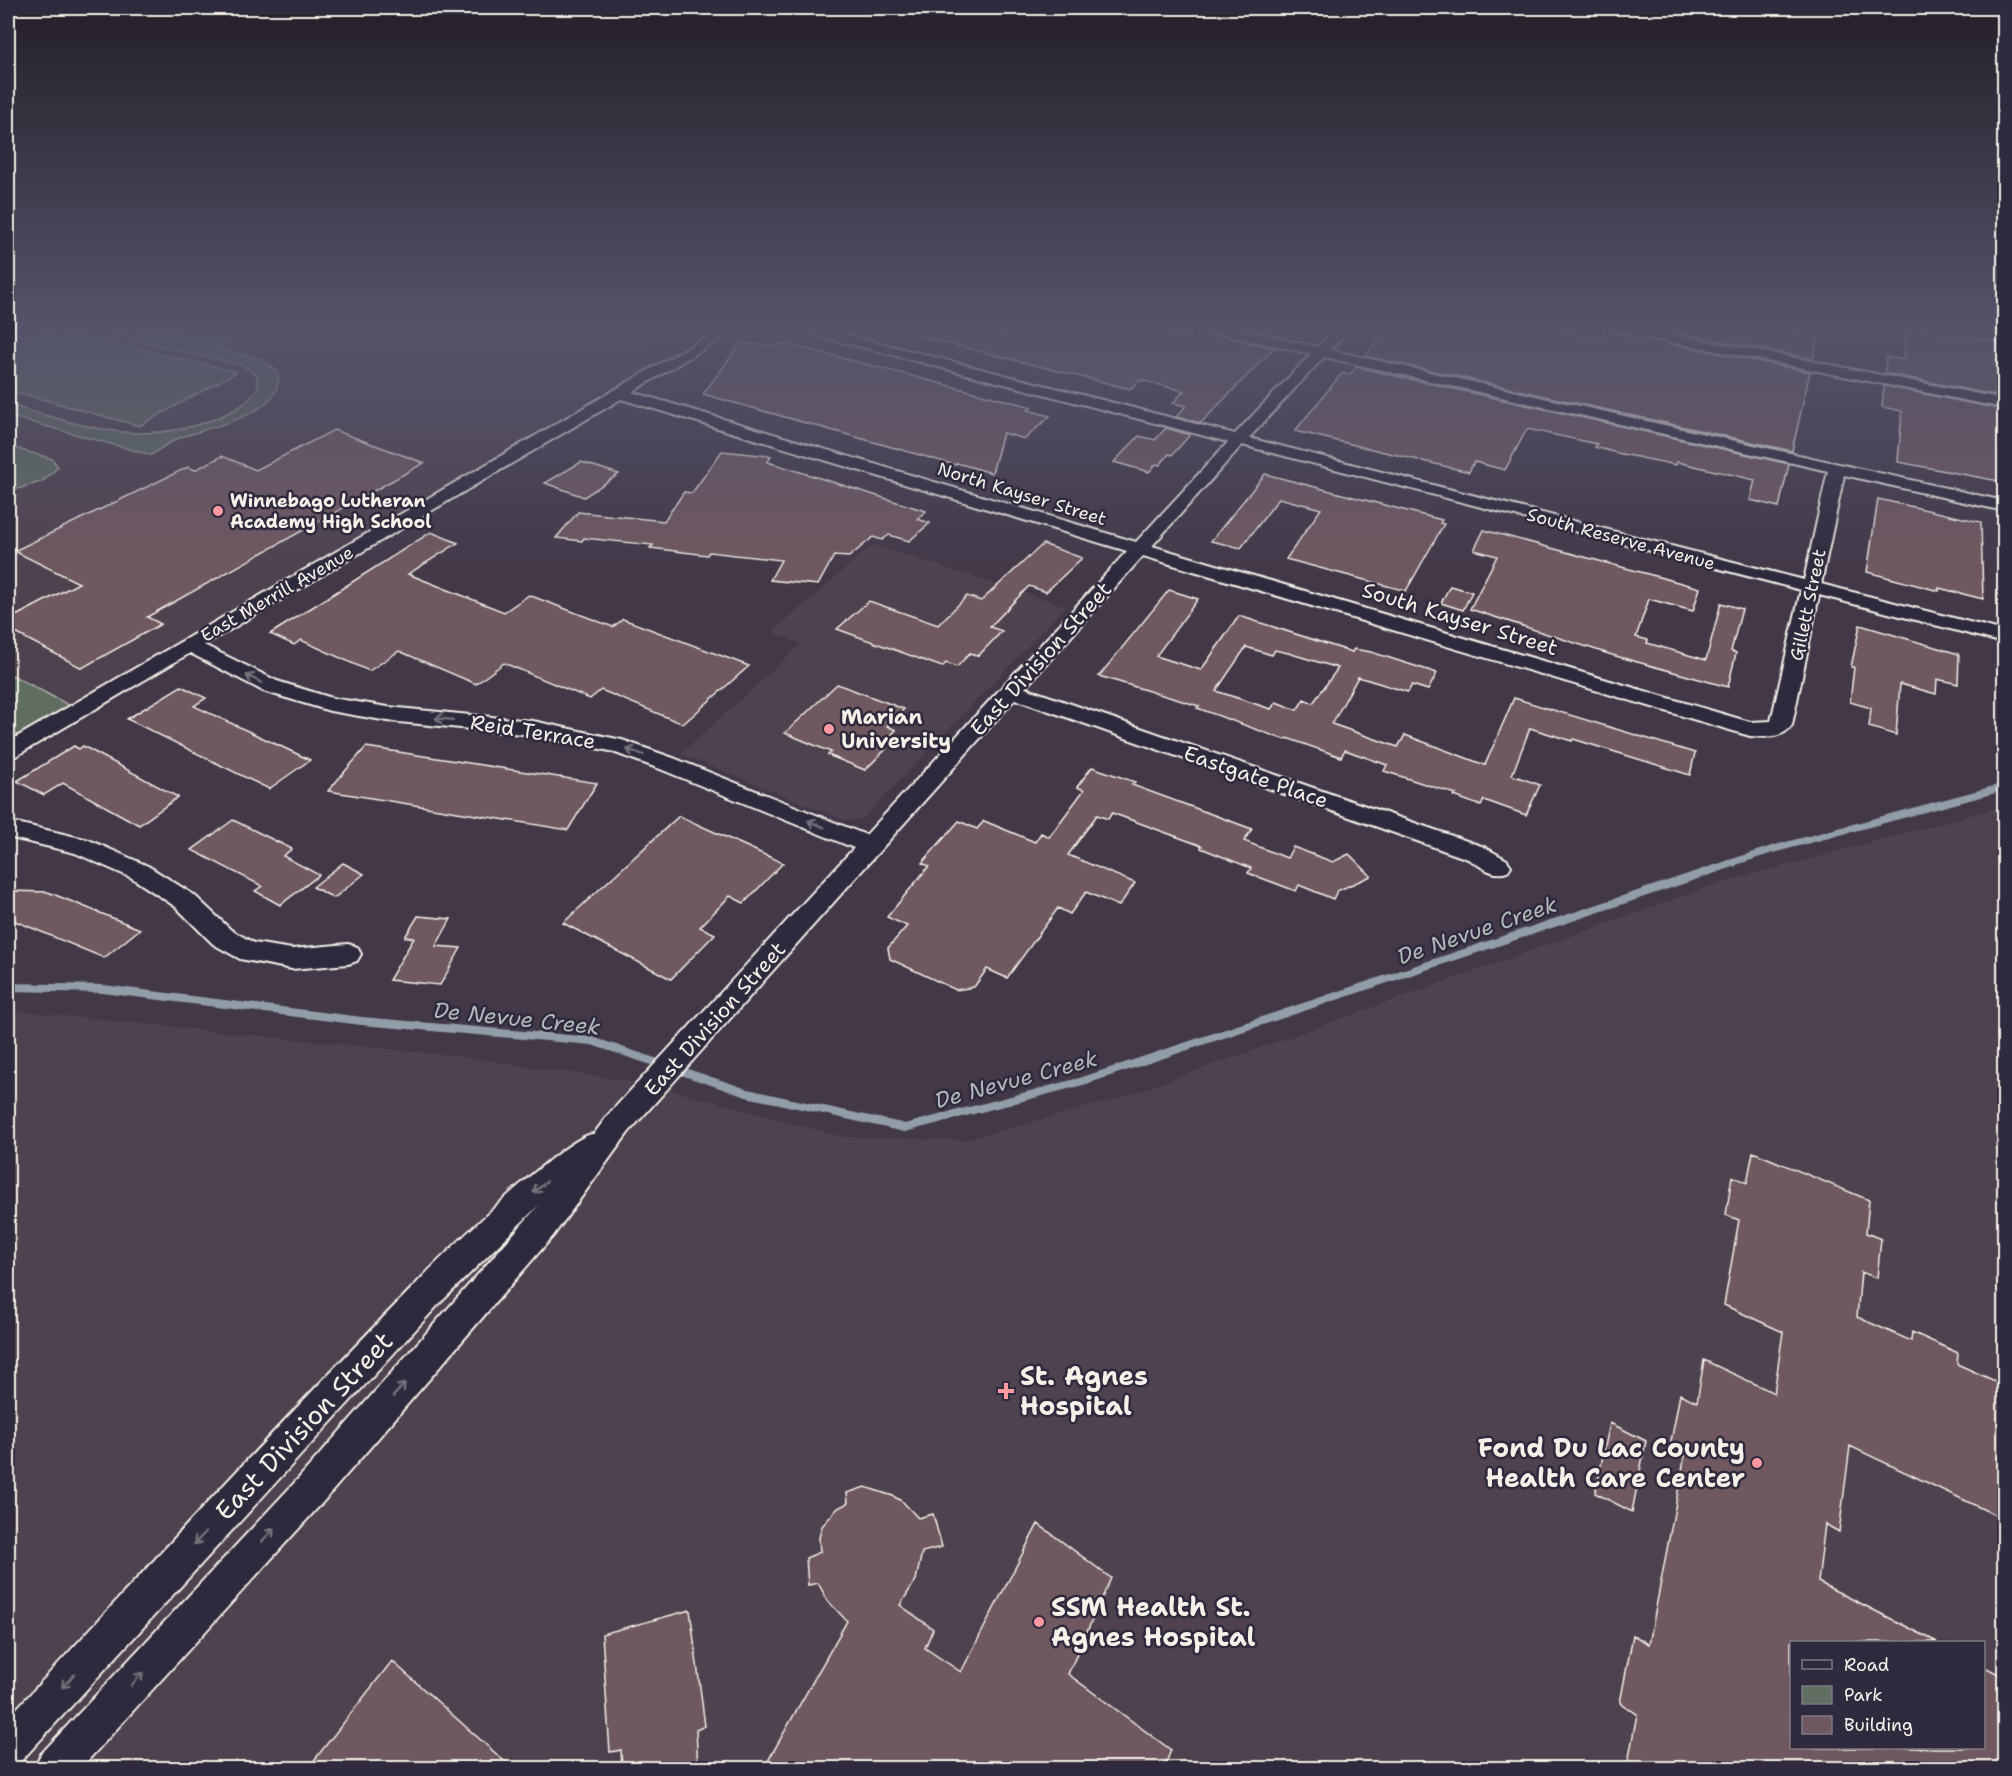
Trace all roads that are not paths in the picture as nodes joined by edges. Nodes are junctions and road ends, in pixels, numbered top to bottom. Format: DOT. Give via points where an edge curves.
graph roads {
  1 [pos="589,410"];
  2 [pos="674,410"];
  3 [pos="1122,410"];
  4 [pos="1266,410"];
  5 [pos="1576,410"];
  6 [pos="1238,440"];
  7 [pos="1837,469"];
  8 [pos="2004,506"];
  9 [pos="1140,549"];
  10 [pos="1812,588"];
  11 [pos="2004,637"];
  12 [pos="189,645"];
  13 [pos="1012,691"];
  14 [pos="1767,731"];
  15 [pos="8,752"];
  16 [pos="8,829"];
  17 [pos="871,846"];
  18 [pos="1499,866"];
  19 [pos="348,954"];
  20 [pos="618,1124"];
  21 [pos="8,1746"];
  22 [pos="55,1768"];
  1 -- 12 [label="street, East Merrill Avenue"];
  2 -- 9 [label="street, North Kayser Street"];
  3 -- 6 [label="street, South Reserve Avenue"];
  4 -- 6 [label="street, East Division Street"];
  5 -- 7 [label="street"];
  6 -- 9 [label="street, East Division Street"];
  6 -- 10 [label="street, South Reserve Avenue"];
  7 -- 8 [label="street"];
  7 -- 10 [label="street, Gillett Street"];
  9 -- 13 [label="street, East Division Street"];
  9 -- 14 [label="street, South Kayser Street" via="1710,718"];
  10 -- 11 [label="street, South Reserve Avenue"];
  10 -- 14 [label="street, Gillett Street" via="1780,725"];
  12 -- 15 [label="street, East Merrill Avenue"];
  17 -- 12 [label="street, Reid Terrace, one-way" via="622,747 533,728 388,714 316,701 258,681"];
  13 -- 17 [label="street, East Division Street"];
  13 -- 18 [label="street, Eastgate Place" via="1476,854"];
  16 -- 19 [label="street" via="81,846 140,872 185,901 222,937 249,952 292,959"];
  17 -- 20 [label="street, East Division Street"];
  20 -- 21 [label="street, East Division Street, one-way" via="533,1192 427,1294"];
  22 -- 20 [label="street, East Division Street, one-way" via="470,1310 542,1226"];
}
